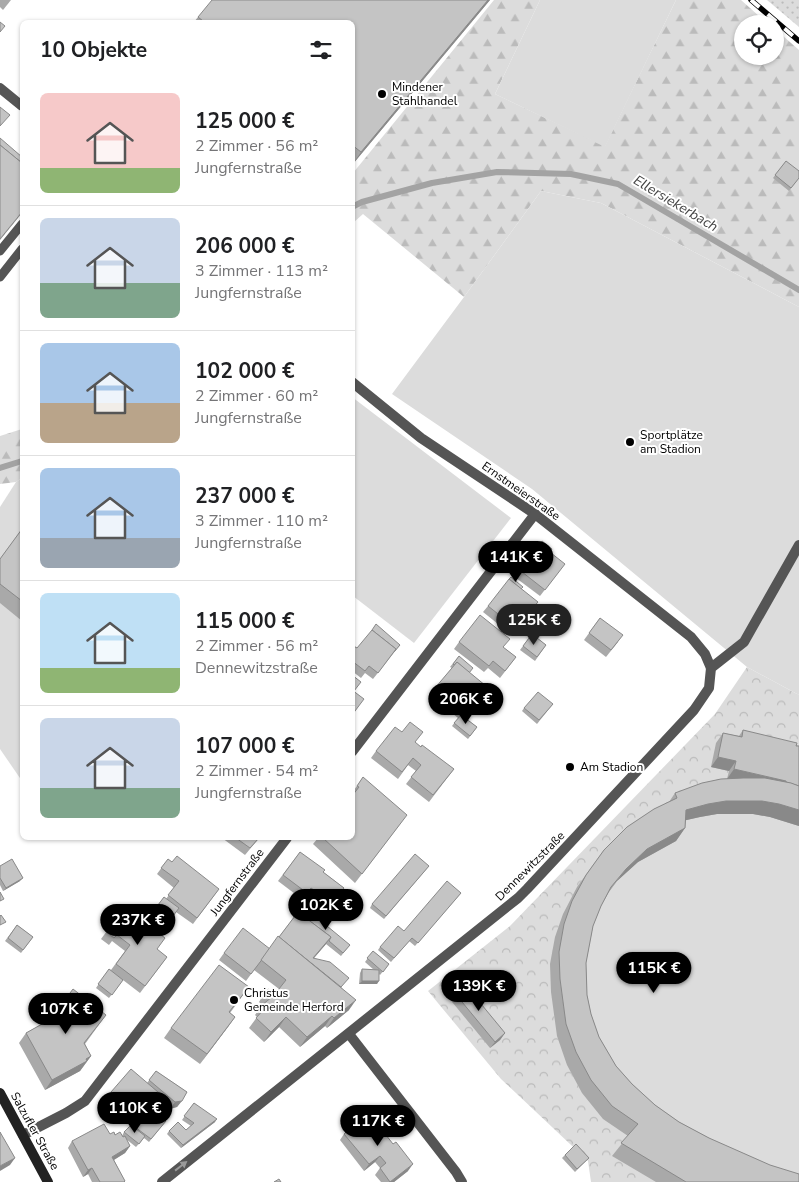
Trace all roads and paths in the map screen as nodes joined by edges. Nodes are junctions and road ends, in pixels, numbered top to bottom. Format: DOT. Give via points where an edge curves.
graph roads {
  1 [pos="0,88"];
  2 [pos="20,104"];
  3 [pos="20,226"];
  4 [pos="0,251"];
  5 [pos="20,252"];
  6 [pos="0,277"];
  7 [pos="355,384"];
  8 [pos="535,514"];
  9 [pos="799,545"];
  10 [pos="711,668"];
  11 [pos="355,748"];
  12 [pos="285,840"];
  13 [pos="349,1034"];
  14 [pos="0,1093"];
  15 [pos="23,1135"];
  16 [pos="47,1182"];
  17 [pos="162,1182"];
  18 [pos="462,1182"];
  1 -- 2 [label="street"];
  3 -- 4 [label="lane"];
  5 -- 6 [label="lane"];
  7 -- 8 [label="street, Ernstmeierstraße" via="420,438"];
  8 -- 10 [label="street, Ernstmeierstraße" via="690,638 705,654"];
  8 -- 11 [label="street"];
  9 -- 10 [label="street" via="744,642"];
  10 -- 13 [label="street, Dennewitzstraße" via="709,688 694,710 527,889"];
  12 -- 15 [label="street, Jungfernstraße" via="85,1101"];
  17 -- 13 [label="street, Dennewitzstraße, one-way"];
  13 -- 18 [label="street"];
  14 -- 15 [label="main road, Salzufler Straße"];
  15 -- 16 [label="main road, Salzufler Straße"];
}
